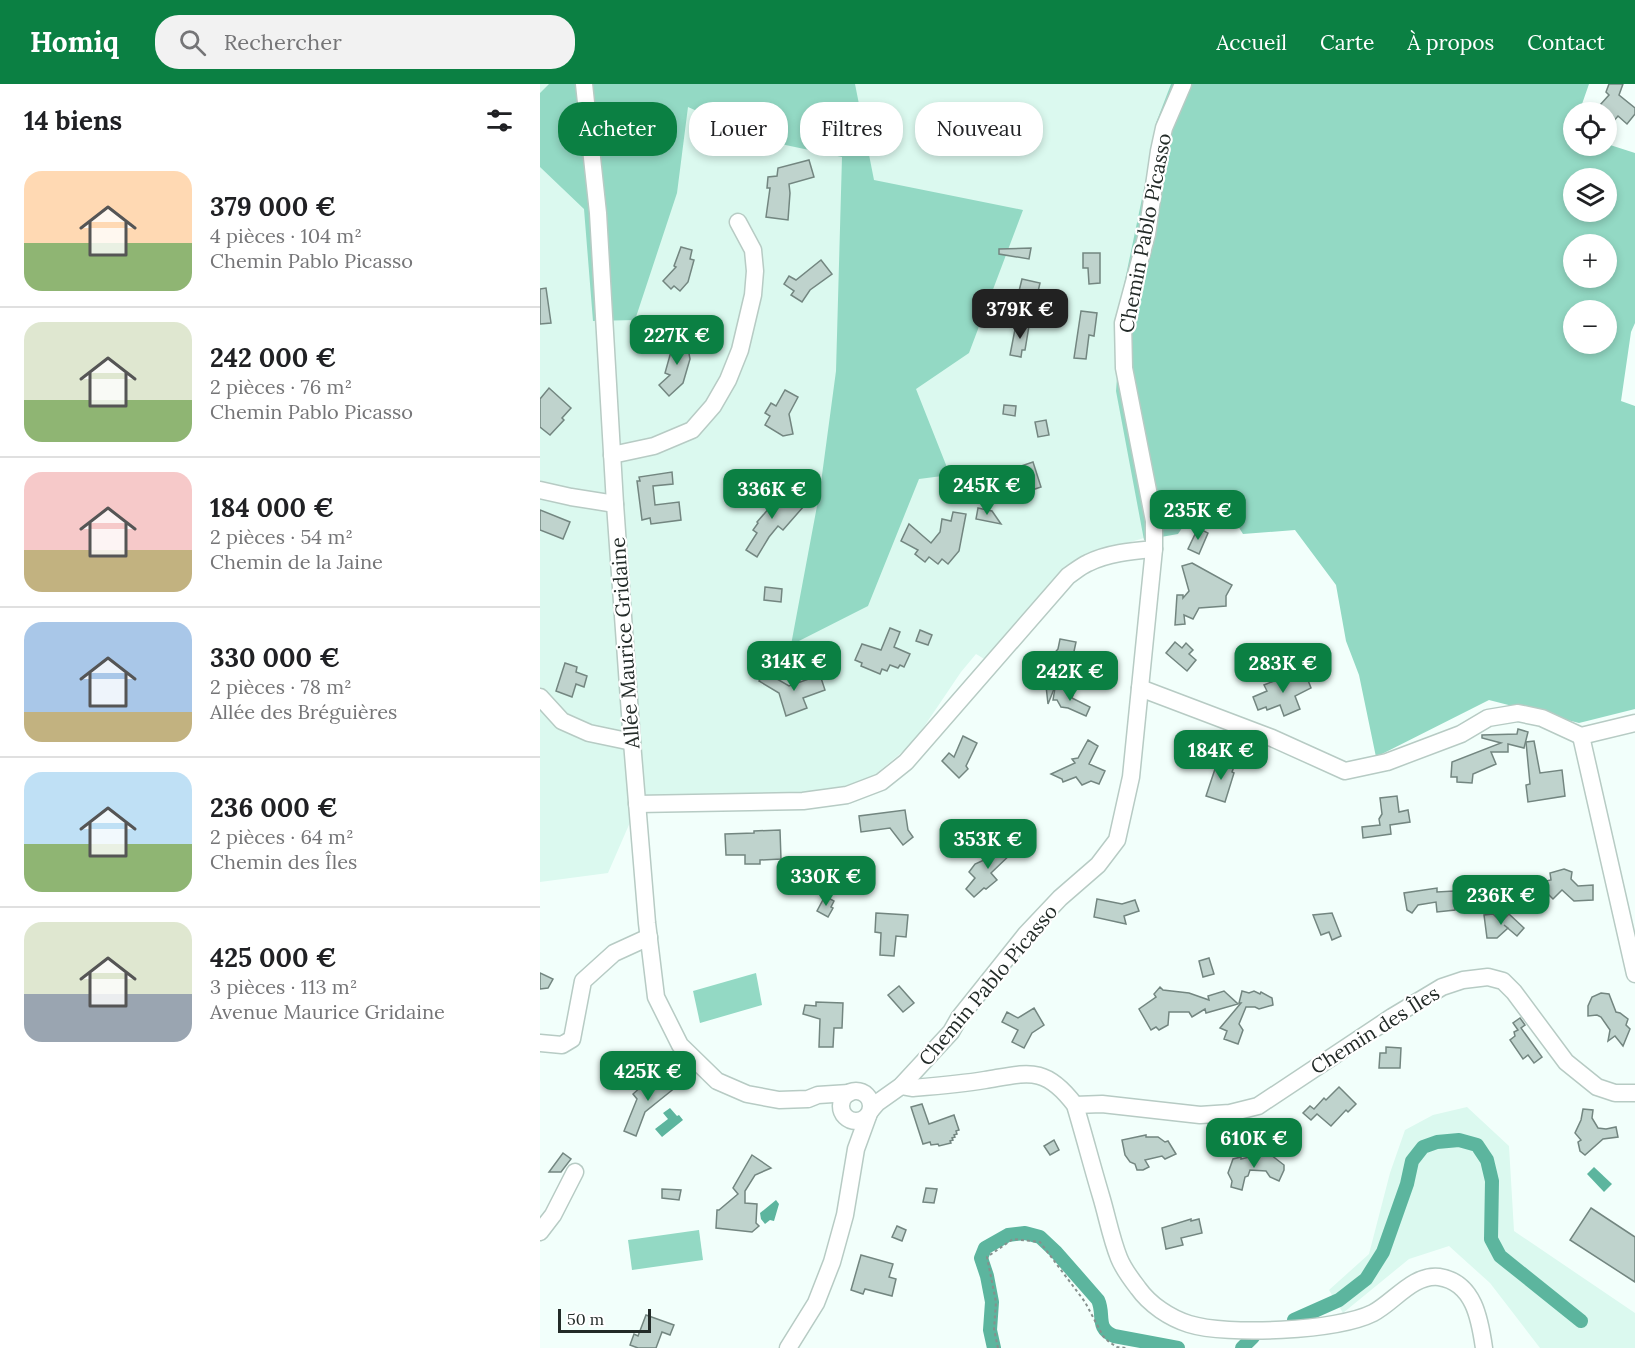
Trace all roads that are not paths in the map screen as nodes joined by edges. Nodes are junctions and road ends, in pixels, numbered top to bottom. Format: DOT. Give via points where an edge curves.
graph roads {
  1 [pos="584,84"];
  2 [pos="1183,84"];
  3 [pos="738,222"];
  4 [pos="612,455"];
  5 [pos="540,490"];
  6 [pos="615,504"];
  7 [pos="1154,549"];
  8 [pos="1140,688"];
  9 [pos="540,697"];
  10 [pos="1635,723"];
  11 [pos="1581,736"];
  12 [pos="632,742"];
  13 [pos="637,804"];
  14 [pos="649,937"];
  15 [pos="1635,974"];
  16 [pos="540,1043"];
  17 [pos="904,1087"];
  18 [pos="856,1093"];
  19 [pos="1635,1093"];
  20 [pos="808,1099"];
  21 [pos="1075,1105"];
  22 [pos="869,1113"];
  23 [pos="846,1117"];
  24 [pos="856,1149"];
  25 [pos="574,1172"];
  26 [pos="540,1232"];
  27 [pos="788,1348"];
  28 [pos="1484,1348"];
  1 -- 4 [label="street, Allée Maurice Gridaine" via="598,213"];
  2 -- 7 [label="street, Chemin Pablo Picasso" via="1164,128 1147,234 1123,323 1124,368 1154,522"];
  3 -- 4 [label="street" via="753,250 755,272 740,350 728,380 713,406 692,430 654,446"];
  4 -- 6 [label="street, Allée Maurice Gridaine"];
  5 -- 6 [label="street"];
  6 -- 12 [label="street, Allée Maurice Gridaine"];
  7 -- 8 [label="street, Chemin Pablo Picasso"];
  7 -- 13 [label="street" via="1108,556 1087,563 1068,576 906,762 881,782 847,795 803,801"];
  8 -- 11 [label="street" via="1272,738 1345,771 1397,758 1461,734 1488,718 1518,713 1542,718"];
  8 -- 17 [label="street, Chemin Pablo Picasso" via="1131,777 1117,840 1098,865 1026,933"];
  9 -- 12 [label="street" via="562,721 589,733"];
  10 -- 11 [label="street"];
  11 -- 15 [label="street"];
  12 -- 13 [label="street, Allée Maurice Gridaine"];
  13 -- 14 [label="street, Allée Maurice Gridaine"];
  14 -- 16 [label="street" via="614,953 583,981 572,1039 562,1045"];
  14 -- 20 [label="street, Allée Maurice Gridaine" via="656,997 680,1045 717,1081 747,1094 779,1100"];
  17 -- 18 [label="street"];
  17 -- 21 [label="street" via="1028,1073 1048,1078"];
  17 -- 22 [label="street, Chemin Pablo Picasso"];
  18 -- 20 [label="street"];
  18 -- 22 [label="street" via="870,1100"];
  18 -- 23 [label="street" via="843,1100"];
  19 -- 21 [label="street, Chemin des Îles" via="1597,1087 1566,1062 1514,992 1503,981 1488,977 1442,987 1258,1106 1200,1115 1102,1104"];
  20 -- 23 [label="street"];
  21 -- 28 [label="street" via="1119,1259 1138,1290 1171,1316 1207,1328 1324,1326 1372,1313 1411,1285 1437,1277 1462,1288 1473,1303"];
  22 -- 23 [label="street" via="861,1121"];
  22 -- 24 [label="street"];
  23 -- 24 [label="street"];
  24 -- 27 [label="street" via="832,1262 816,1303"];
  25 -- 26 [label="street"];
}
